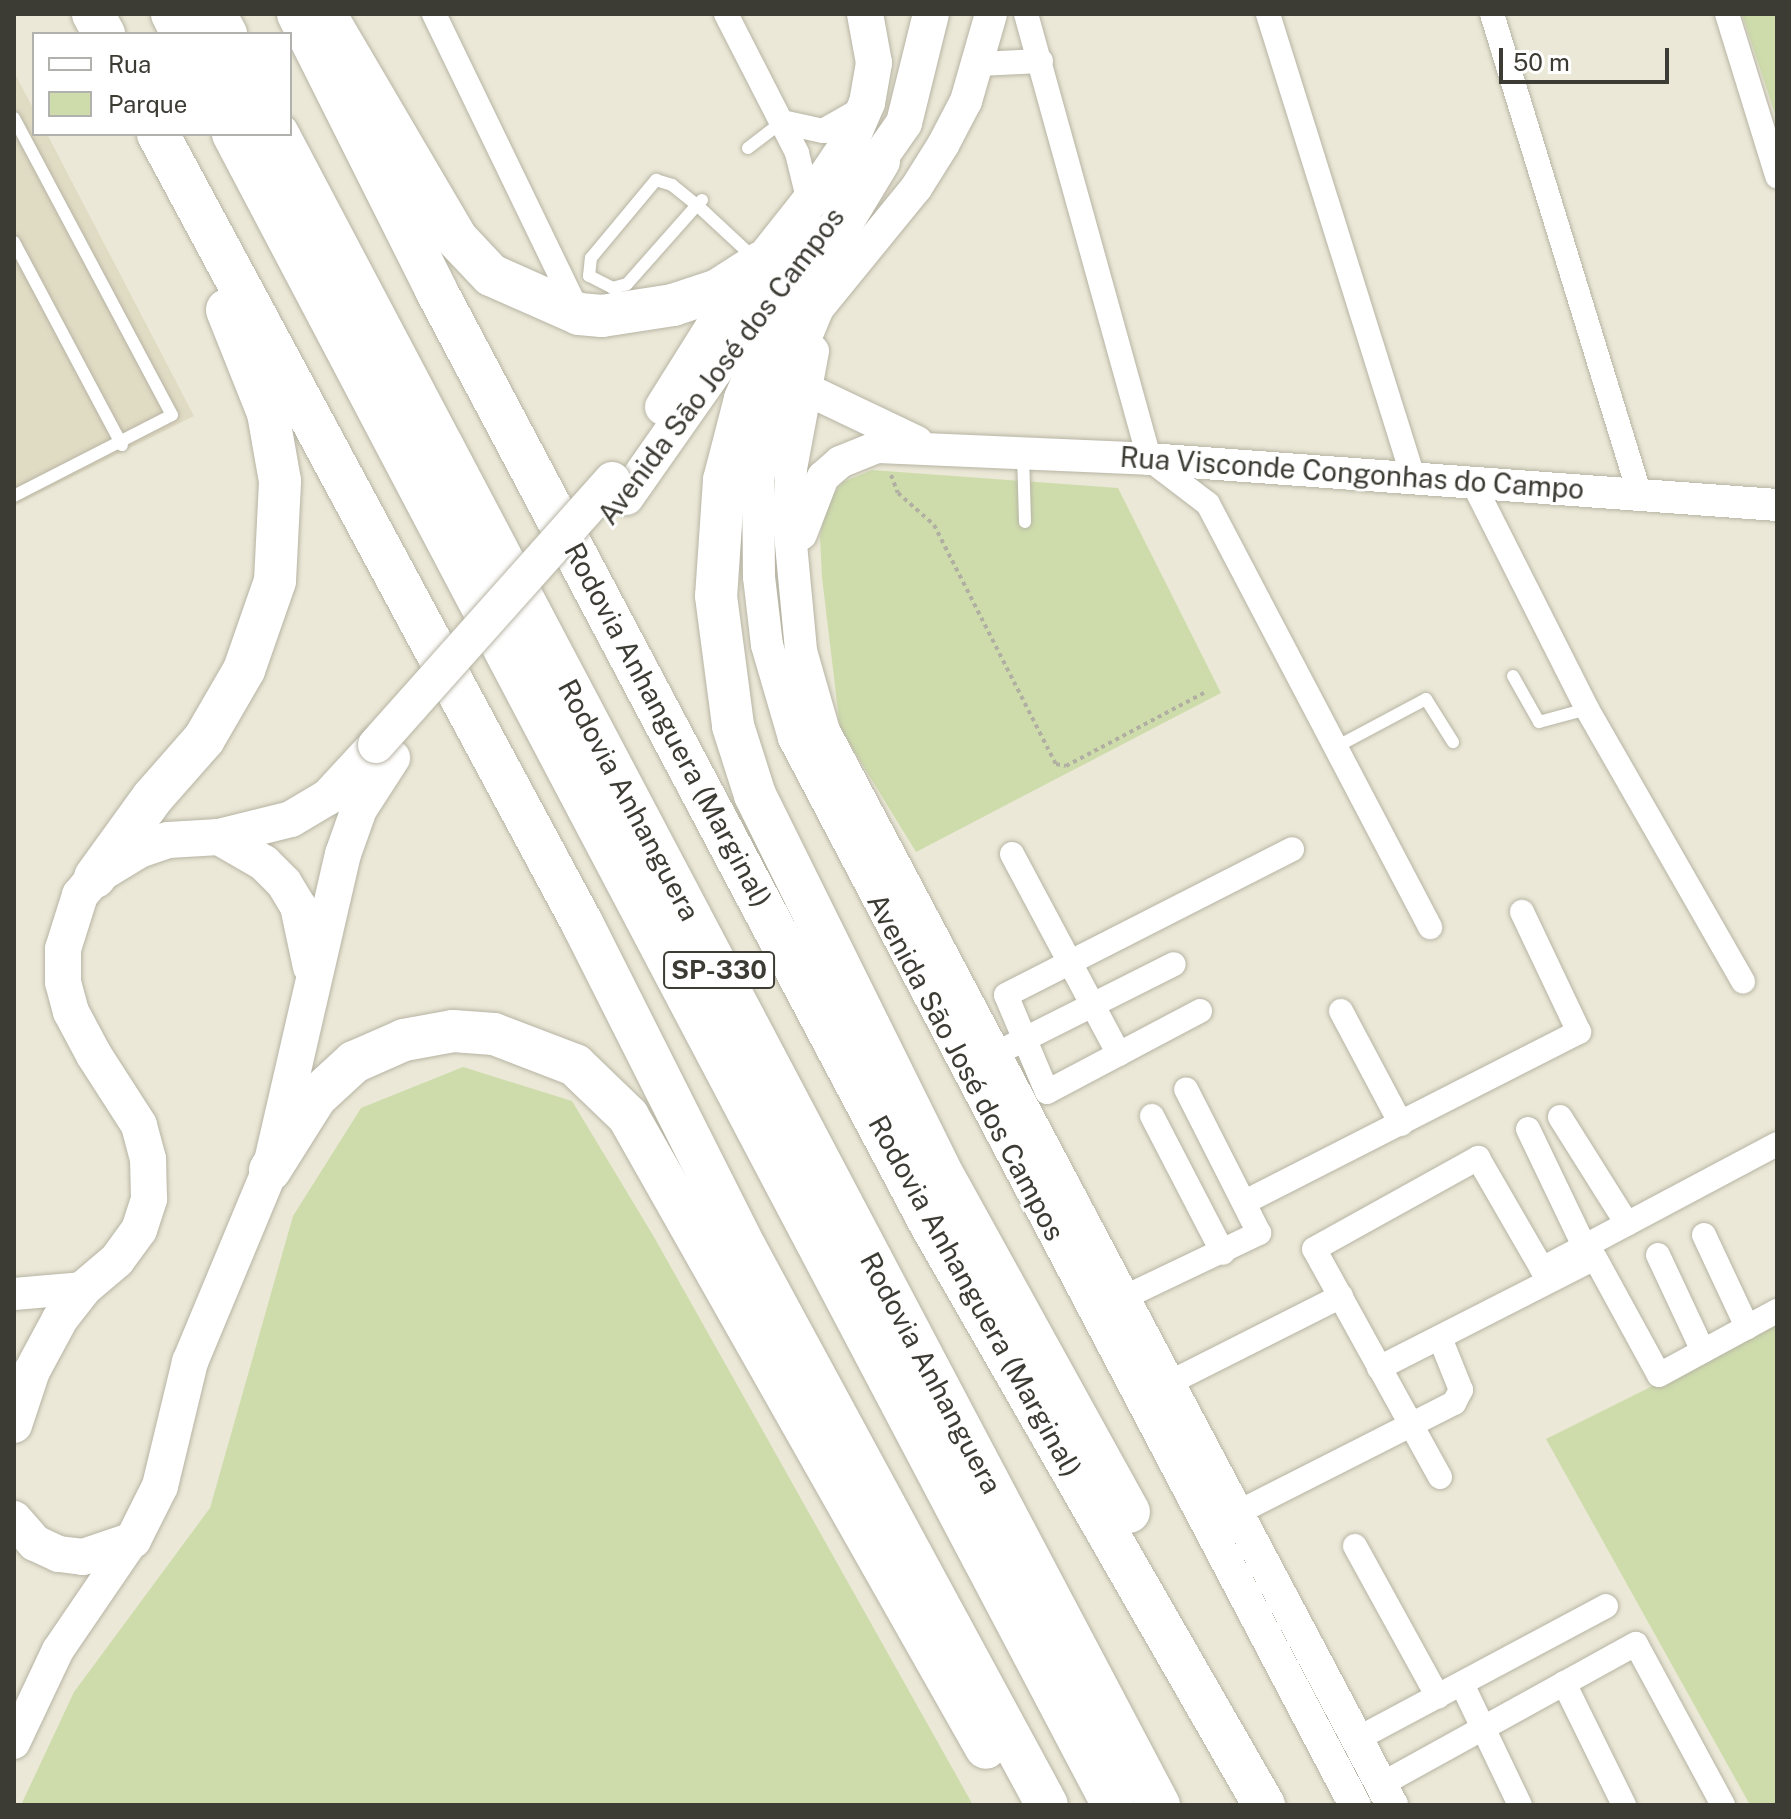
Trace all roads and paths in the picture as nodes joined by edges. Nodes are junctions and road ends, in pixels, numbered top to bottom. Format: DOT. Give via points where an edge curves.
graph roads {
  1 [pos="172,14"];
  2 [pos="215,14"];
  3 [pos="298,14"];
  4 [pos="325,14"];
  5 [pos="434,14"];
  6 [pos="726,14"];
  7 [pos="865,14"];
  8 [pos="931,14"];
  9 [pos="948,14"];
  10 [pos="991,14"];
  11 [pos="1026,14"];
  12 [pos="1268,14"];
  13 [pos="1492,14"];
  14 [pos="1727,14"];
  15 [pos="181,32"];
  16 [pos="225,32"];
  17 [pos="1041,61"];
  18 [pos="921,62"];
  19 [pos="979,64"];
  20 [pos="867,103"];
  21 [pos="14,118"];
  22 [pos="782,122"];
  23 [pos="149,136"];
  24 [pos="159,136"];
  25 [pos="234,136"];
  26 [pos="279,136"];
  27 [pos="748,148"];
  28 [pos="879,161"];
  29 [pos="1777,176"];
  30 [pos="699,202"];
  31 [pos="809,202"];
  32 [pos="14,242"];
  33 [pos="760,263"];
  34 [pos="579,314"];
  35 [pos="796,382"];
  36 [pos="122,445"];
  37 [pos="912,447"];
  38 [pos="1023,454"];
  39 [pos="1149,459"];
  40 [pos="1413,476"];
  41 [pos="1472,481"];
  42 [pos="619,489"];
  43 [pos="1639,492"];
  44 [pos="14,496"];
  45 [pos="1777,505"];
  46 [pos="1025,522"];
  47 [pos="792,572"];
  48 [pos="1513,676"];
  49 [pos="1206,692"];
  50 [pos="1587,709"];
  51 [pos="1453,742"];
  52 [pos="1336,747"];
  53 [pos="384,752"];
  54 [pos="219,837"];
  55 [pos="1292,849"];
  56 [pos="1012,854"];
  57 [pos="95,877"];
  58 [pos="1522,912"];
  59 [pos="1430,927"];
  60 [pos="1070,962"];
  61 [pos="1174,964"];
  62 [pos="312,973"];
  63 [pos="1743,981"];
  64 [pos="1095,1003"];
  65 [pos="1200,1011"];
  66 [pos="1341,1011"];
  67 [pos="1009,1046"];
  68 [pos="1119,1054"];
  69 [pos="1186,1089"];
  70 [pos="1152,1116"];
  71 [pos="1560,1117"];
  72 [pos="1401,1124"];
  73 [pos="1528,1129"];
  74 [pos="1777,1144"];
  75 [pos="270,1170"];
  76 [pos="1245,1202"];
  77 [pos="1627,1224"];
  78 [pos="1704,1235"];
  79 [pos="1585,1248"];
  80 [pos="1223,1253"];
  81 [pos="1658,1255"];
  82 [pos="84,1288"];
  83 [pos="14,1294"];
  84 [pos="1341,1296"];
  85 [pos="1123,1298"];
  86 [pos="1777,1311"];
  87 [pos="1747,1327"];
  88 [pos="1440,1338"];
  89 [pos="1703,1351"];
  90 [pos="1379,1368"];
  91 [pos="1167,1384"];
  92 [pos="14,1425"];
  93 [pos="1412,1425"];
  94 [pos="1440,1477"];
  95 [pos="1235,1514"];
  96 [pos="14,1519"];
  97 [pos="133,1540"];
  98 [pos="1355,1546"];
  99 [pos="1606,1606"];
  100 [pos="1564,1683"];
  101 [pos="1462,1684"];
  102 [pos="1438,1697"];
  103 [pos="1486,1729"];
  104 [pos="1359,1738"];
  105 [pos="14,1743"];
  106 [pos="1387,1795"];
  107 [pos="1020,1805"];
  108 [pos="1047,1805"];
  109 [pos="1113,1805"];
  110 [pos="1159,1805"];
  111 [pos="1264,1805"];
  112 [pos="1288,1805"];
  113 [pos="1355,1805"];
  114 [pos="1520,1805"];
  115 [pos="1624,1805"];
  116 [pos="1723,1805"];
  1 -- 15 [label="highway"];
  2 -- 16 [label="highway"];
  3 -- 111 [label="highway, Rodovia Anhanguera (Marginal)" via="436,290 932,1227"];
  4 -- 34 [label="highway" via="457,239 491,275"];
  5 -- 34 [label="street"];
  6 -- 22 [label="street"];
  7 -- 20 [label="main road, Avenida São José dos Campos" via="874,63"];
  8 -- 18 [label="main road, Avenida São José dos Campos"];
  9 -- 18 [label="main road"];
  10 -- 19 [label="street, Avenida São José dos Campos"];
  11 -- 17 [label="street"];
  12 -- 40 [label="street"];
  13 -- 43 [label="street"];
  14 -- 29 [label="street"];
  17 -- 19 [label="street"];
  17 -- 39 [label="street"];
  18 -- 28 [label="main road, Avenida São José dos Campos" via="904,123"];
  19 -- 35 [label="street, Avenida São José dos Campos" via="966,101 916,188 827,295"];
  20 -- 22 [label="street" via="853,118 823,131"];
  20 -- 31 [label="main road, Avenida São José dos Campos" via="852,138"];
  21 -- 36 [label="lane" via="172,415"];
  22 -- 27 [label="lane"];
  22 -- 31 [label="street" via="797,153"];
  23 -- 57 [label="highway" via="268,413 280,481 275,581 244,670 204,739 153,797"];
  24 -- 108 [label="highway" via="583,925 745,1247"];
  25 -- 109 [label="highway, Rodovia Anhanguera / SP-330"];
  26 -- 110 [label="highway, Rodovia Anhanguera / SP-330"];
  28 -- 42 [label="main road, Avenida São José dos Campos"];
  28 -- 112 [label="highway" via="768,345 745,399 724,480 716,596 733,726 755,795 945,1180"];
  30 -- 30 [label="lane" via="627,284 613,288 589,276 591,258 656,180"];
  30 -- 33 [label="lane"];
  31 -- 33 [label="main road, Avenida São José dos Campos"];
  32 -- 36 [label="lane"];
  33 -- 34 [label="highway" via="718,290 673,305 630,314"];
  33 -- 42 [label="main road, Avenida São José dos Campos"];
  35 -- 37 [label="street, Rua Visconde Congonhas do Campo"];
  35 -- 47 [label="street, Avenida São José dos Campos"];
  35 -- 113 [label="street, Avenida São José dos Campos" via="766,433 758,480 759,577 767,645 794,738"];
  36 -- 44 [label="lane"];
  37 -- 38 [label="street, Rua Visconde Congonhas do Campo"];
  37 -- 47 [label="street, Rua Visconde Congonhas do Campo" via="856,454 823,477 806,513"];
  37 -- 49 [label="path" via="893,483 934,525 1056,764 1066,766"];
  38 -- 39 [label="street, Rua Visconde Congonhas do Campo"];
  38 -- 46 [label="lane"];
  39 -- 40 [label="street, Rua Visconde Congonhas do Campo"];
  39 -- 52 [label="street" via="1208,504"];
  40 -- 41 [label="street, Rua Visconde Congonhas do Campo"];
  41 -- 43 [label="street, Rua Visconde Congonhas do Campo"];
  41 -- 50 [label="street"];
  42 -- 53 [label="main road, Avenida São José dos Campos, bridge"];
  43 -- 45 [label="street, Rua Visconde Congonhas do Campo"];
  47 -- 67 [label="street, Avenida São José dos Campos" via="801,651 824,731"];
  48 -- 50 [label="lane" via="1539,722"];
  50 -- 63 [label="street"];
  51 -- 52 [label="lane" via="1426,699"];
  52 -- 59 [label="street"];
  53 -- 54 [label="main road" via="304,812"];
  53 -- 62 [label="main road" via="359,809"];
  54 -- 57 [label="main road" via="168,840"];
  54 -- 62 [label="main road" via="264,863 284,883 298,906"];
  55 -- 60 [label="street"];
  56 -- 60 [label="street"];
  57 -- 82 [label="main road" via="80,895 69,924 63,982 88,1044 139,1125 148,1159 149,1199 139,1230 117,1260"];
  58 -- 72 [label="street" via="1579,1032"];
  60 -- 64 [label="street"];
  60 -- 67 [label="street" via="1006,995"];
  61 -- 64 [label="street"];
  62 -- 75 [label="main road"];
  64 -- 67 [label="street"];
  64 -- 68 [label="street"];
  65 -- 68 [label="street"];
  66 -- 72 [label="street"];
  67 -- 68 [label="street" via="1047,1092"];
  67 -- 85 [label="street, Avenida São José dos Campos"];
  69 -- 76 [label="street"];
  70 -- 80 [label="street"];
  71 -- 77 [label="street"];
  72 -- 76 [label="street"];
  73 -- 79 [label="street"];
  74 -- 77 [label="street"];
  75 -- 97 [label="main road" via="190,1362 160,1486"];
  75 -- 107 [label="highway" via="316,1097 354,1062 404,1040 453,1031 494,1034 575,1065 606,1091 628,1116 706,1246 903,1608"];
  76 -- 80 [label="street" via="1259,1233"];
  77 -- 79 [label="street"];
  78 -- 87 [label="street"];
  79 -- 84 [label="street" via="1542,1269 1478,1158 1314,1249"];
  80 -- 85 [label="street"];
  81 -- 89 [label="street"];
  82 -- 83 [label="street"];
  82 -- 92 [label="main road" via="32,1371"];
  84 -- 90 [label="street"];
  84 -- 91 [label="street"];
  85 -- 91 [label="street, Avenida São José dos Campos"];
  86 -- 87 [label="street"];
  87 -- 89 [label="street"];
  88 -- 89 [label="street" via="1595,1258 1659,1375"];
  88 -- 90 [label="street"];
  88 -- 93 [label="street" via="1460,1397"];
  90 -- 93 [label="street"];
  91 -- 95 [label="street, Avenida São José dos Campos"];
  93 -- 94 [label="street"];
  93 -- 95 [label="street"];
  95 -- 104 [label="street, Avenida São José dos Campos"];
  96 -- 97 [label="main road" via="35,1543 59,1554 83,1557"];
  97 -- 105 [label="street" via="58,1650"];
  98 -- 102 [label="street"];
  99 -- 101 [label="street"];
  100 -- 103 [label="street"];
  100 -- 115 [label="street"];
  100 -- 116 [label="street" via="1636,1644"];
  101 -- 102 [label="street"];
  101 -- 103 [label="street"];
  102 -- 104 [label="street"];
  103 -- 106 [label="street"];
  103 -- 114 [label="street"];
  104 -- 106 [label="street, Avenida São José dos Campos"];
}
